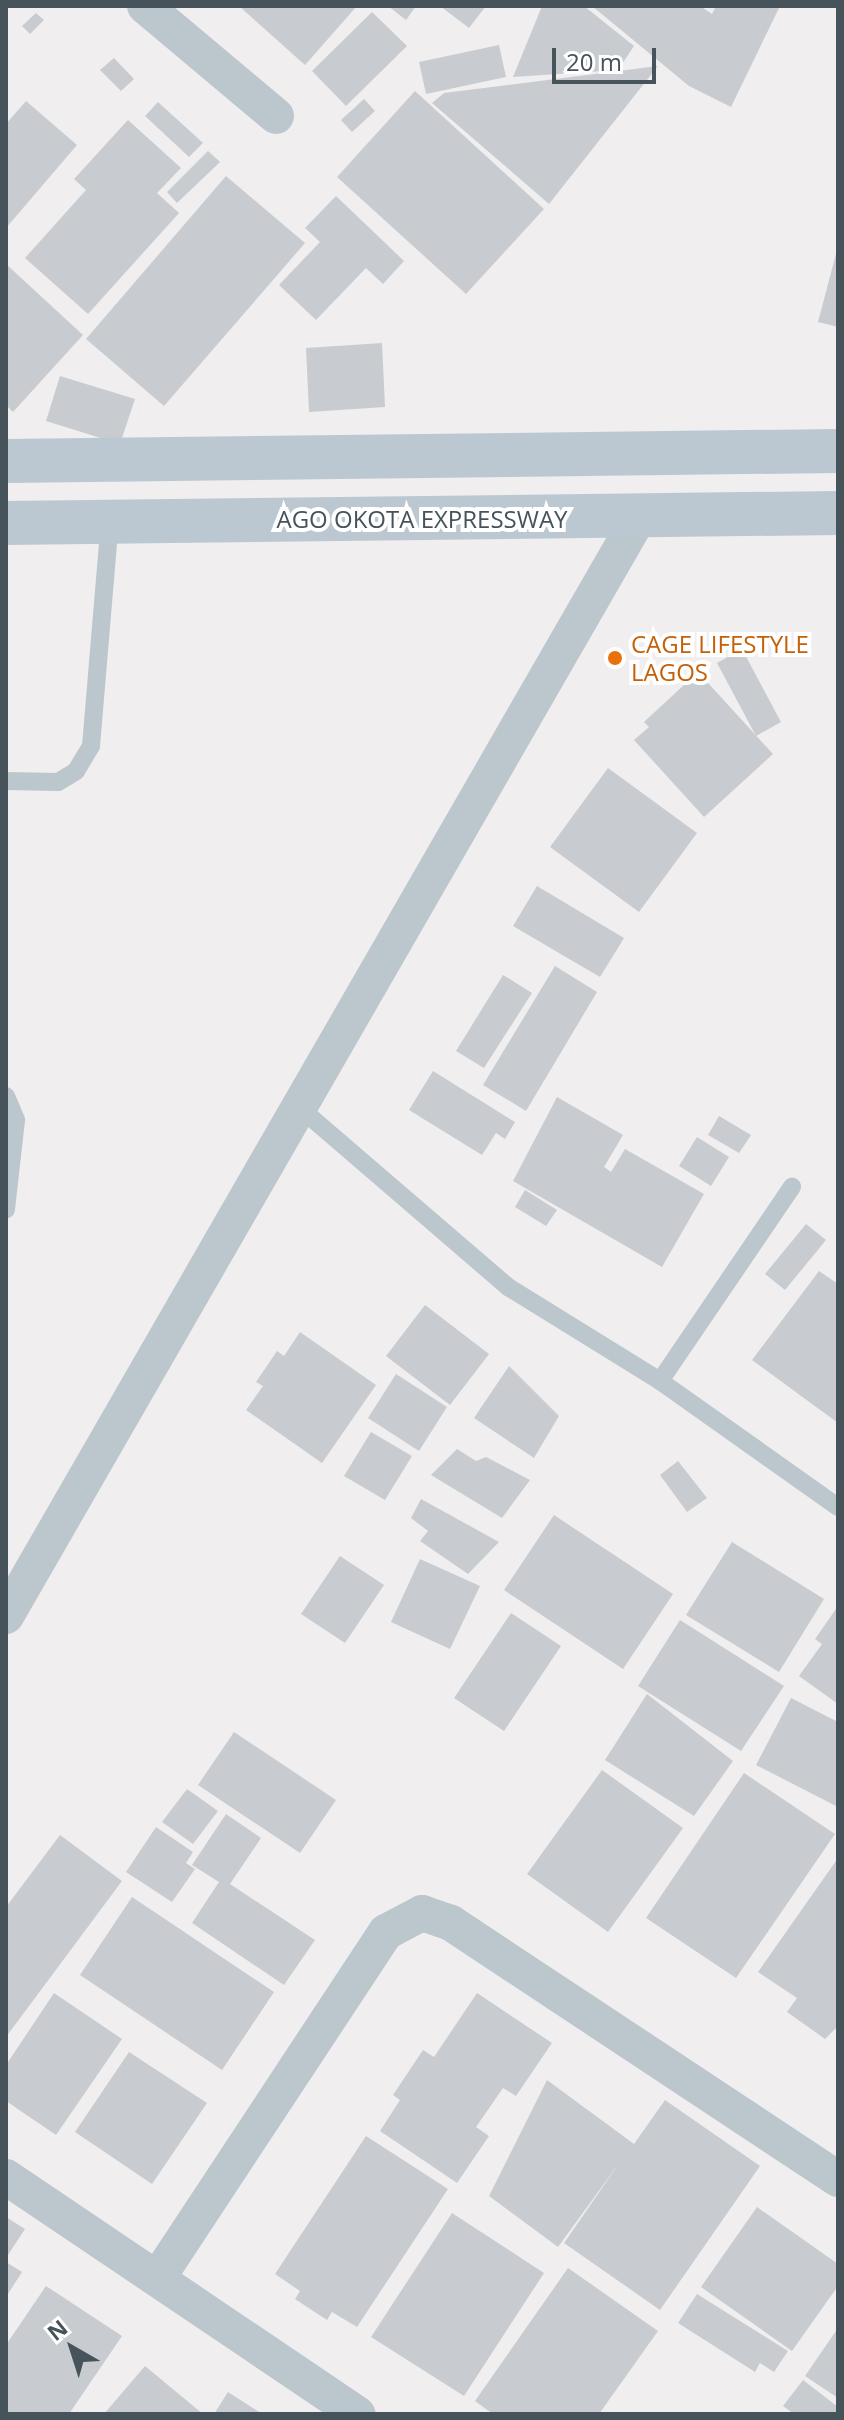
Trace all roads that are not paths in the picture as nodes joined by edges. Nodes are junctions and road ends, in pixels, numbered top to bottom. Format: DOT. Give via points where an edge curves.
graph roads {
  1 [pos="145,6"];
  2 [pos="276,116"];
  3 [pos="838,451"];
  4 [pos="6,461"];
  5 [pos="838,513"];
  6 [pos="639,517"];
  7 [pos="110,522"];
  8 [pos="6,523"];
  9 [pos="6,781"];
  10 [pos="6,1096"];
  11 [pos="300,1108"];
  12 [pos="792,1187"];
  13 [pos="6,1209"];
  14 [pos="660,1381"];
  15 [pos="838,1507"];
  16 [pos="6,1616"];
  17 [pos="6,2177"];
  18 [pos="838,2179"];
  19 [pos="159,2276"];
  20 [pos="357,2414"];
  1 -- 2 [label="street"];
  3 -- 4 [label="main road"];
  5 -- 6 [label="main road, AGO OKOTA EXPRESSWAY"];
  6 -- 7 [label="main road, AGO OKOTA EXPRESSWAY"];
  6 -- 11 [label="street"];
  7 -- 8 [label="main road, AGO OKOTA EXPRESSWAY"];
  7 -- 9 [label="lane" via="91,746 76,771 58,782"];
  10 -- 13 [label="lane" via="16,1120"];
  11 -- 14 [label="lane" via="508,1287"];
  11 -- 16 [label="street"];
  12 -- 14 [label="lane"];
  14 -- 15 [label="lane"];
  17 -- 19 [label="street"];
  18 -- 19 [label="street" via="451,1923 422,1913 386,1932"];
  19 -- 20 [label="street"];
}
